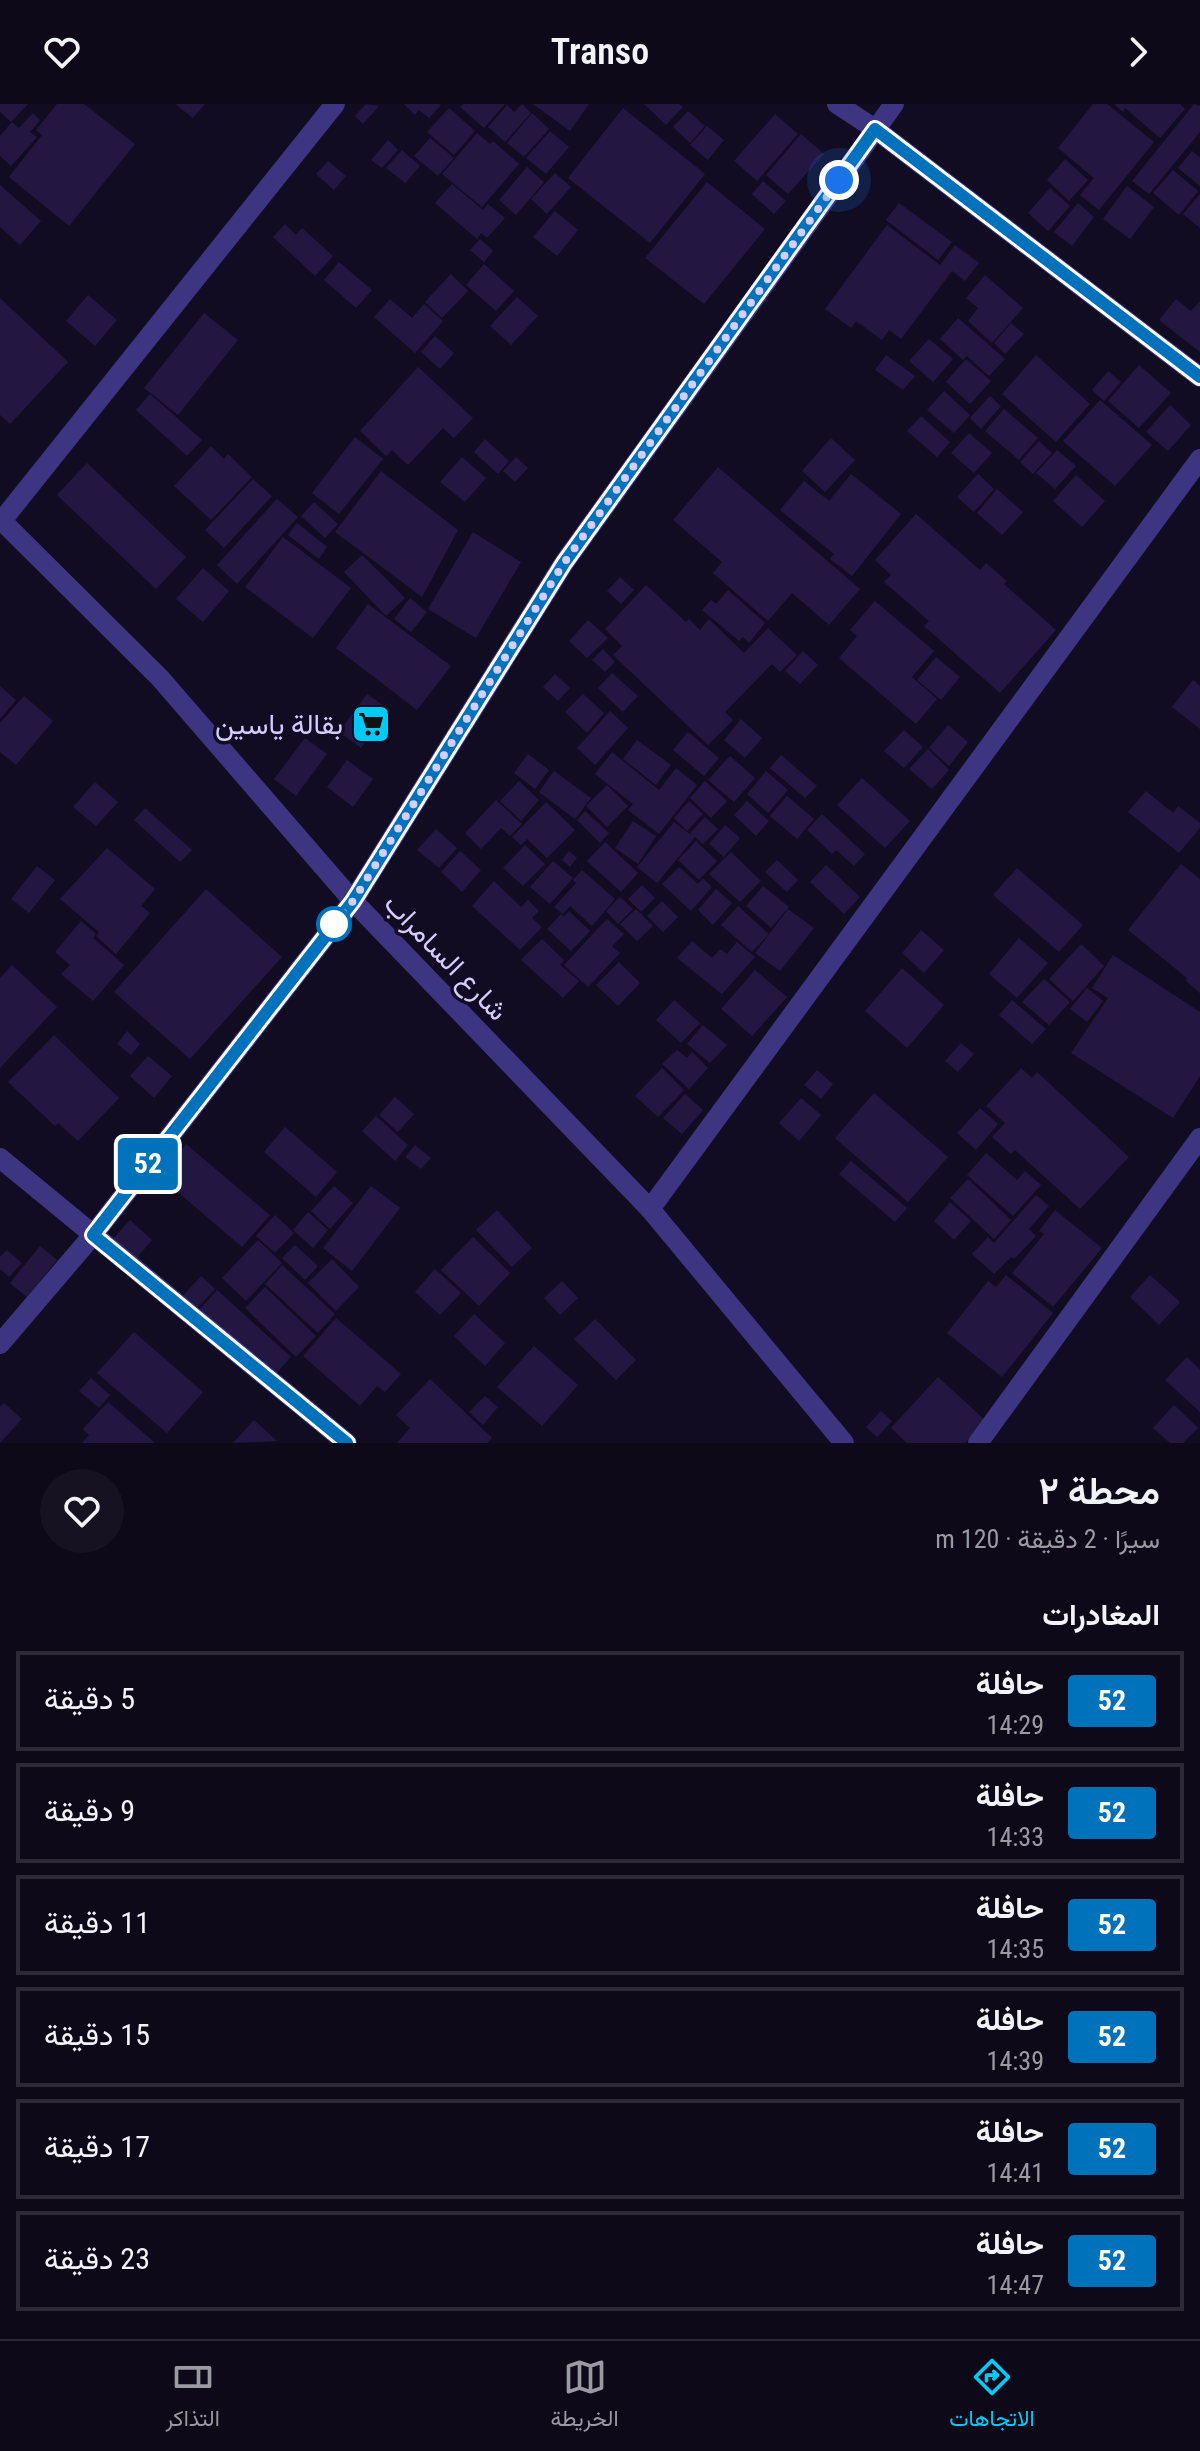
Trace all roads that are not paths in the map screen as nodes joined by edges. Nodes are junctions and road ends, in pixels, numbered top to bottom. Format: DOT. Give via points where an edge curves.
graph roads {
  1 [pos="335,104"];
  2 [pos="837,104"];
  3 [pos="894,104"];
  4 [pos="875,129"];
  5 [pos="1200,377"];
  6 [pos="1200,459"];
  7 [pos="1,521"];
  8 [pos="353,901"];
  9 [pos="1200,1138"];
  10 [pos="0,1158"];
  11 [pos="650,1209"];
  12 [pos="93,1235"];
  13 [pos="0,1344"];
  14 [pos="347,1443"];
  15 [pos="844,1443"];
  16 [pos="978,1443"];
  1 -- 7 [label="street"];
  2 -- 4 [label="street"];
  3 -- 4 [label="street"];
  4 -- 5 [label="street"];
  4 -- 8 [label="street" via="564,563"];
  6 -- 11 [label="street"];
  7 -- 8 [label="street, شارع السامراب" via="160,678"];
  8 -- 11 [label="street, شارع السامراب"];
  8 -- 12 [label="street"];
  9 -- 16 [label="street"];
  10 -- 12 [label="street"];
  11 -- 15 [label="street, شارع السامراب"];
  12 -- 13 [label="street"];
  12 -- 14 [label="street"];
}
